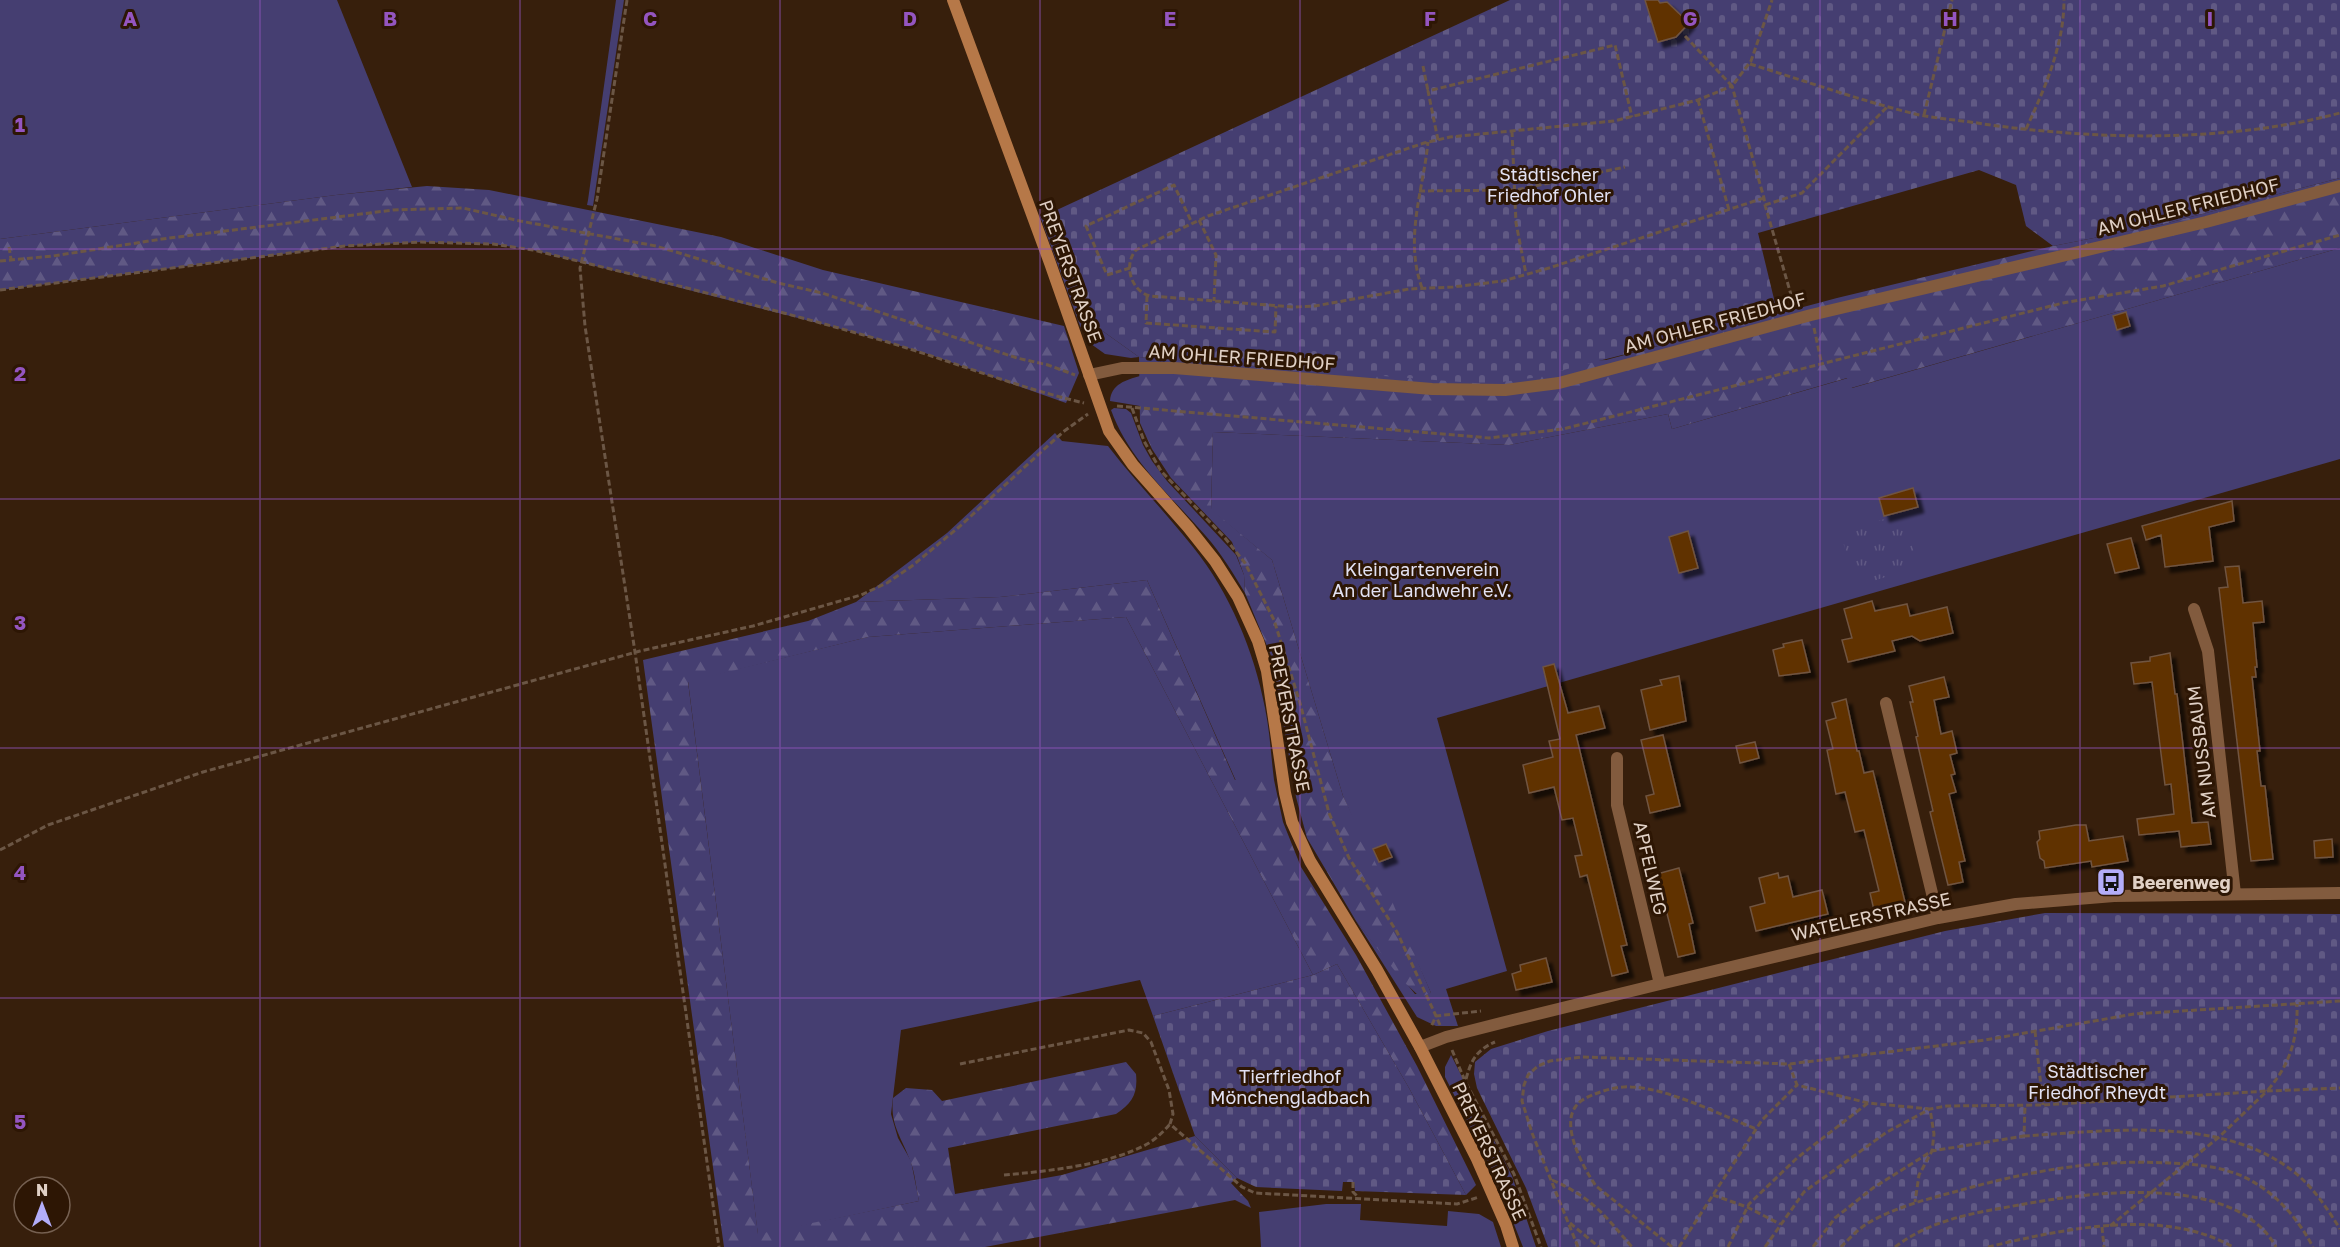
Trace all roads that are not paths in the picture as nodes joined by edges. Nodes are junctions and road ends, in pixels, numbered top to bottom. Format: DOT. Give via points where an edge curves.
graph roads {
  1 [pos="953,0"];
  2 [pos="2340,186"];
  3 [pos="1089,375"];
  4 [pos="2194,609"];
  5 [pos="1886,703"];
  6 [pos="1617,758"];
  7 [pos="2340,893"];
  8 [pos="2235,894"];
  9 [pos="1938,918"];
  10 [pos="1660,984"];
  11 [pos="1420,1047"];
  12 [pos="1514,1247"];
  1 -- 3 [label="main road, PREYERSTRASSE"];
  2 -- 3 [label="street, AM OHLER FRIEDHOF" via="2206,222 1811,315 1559,383 1505,390 1432,389 1174,368 1122,368"];
  3 -- 11 [label="main road, PREYERSTRASSE" via="1119,448 1195,535 1238,597 1267,671 1292,822 1315,869"];
  4 -- 8 [label="street, AM NUSSBAUM" via="2208,651"];
  5 -- 9 [label="street"];
  6 -- 10 [label="street, APFELWEG" via="1617,805"];
  7 -- 8 [label="street, WATELERSTRASSE"];
  8 -- 9 [label="street, WATELERSTRASSE" via="2081,897"];
  9 -- 10 [label="street, WATELERSTRASSE"];
  10 -- 11 [label="street, WATELERSTRASSE" via="1502,1022"];
  11 -- 12 [label="main road, PREYERSTRASSE" via="1492,1193"];
}
